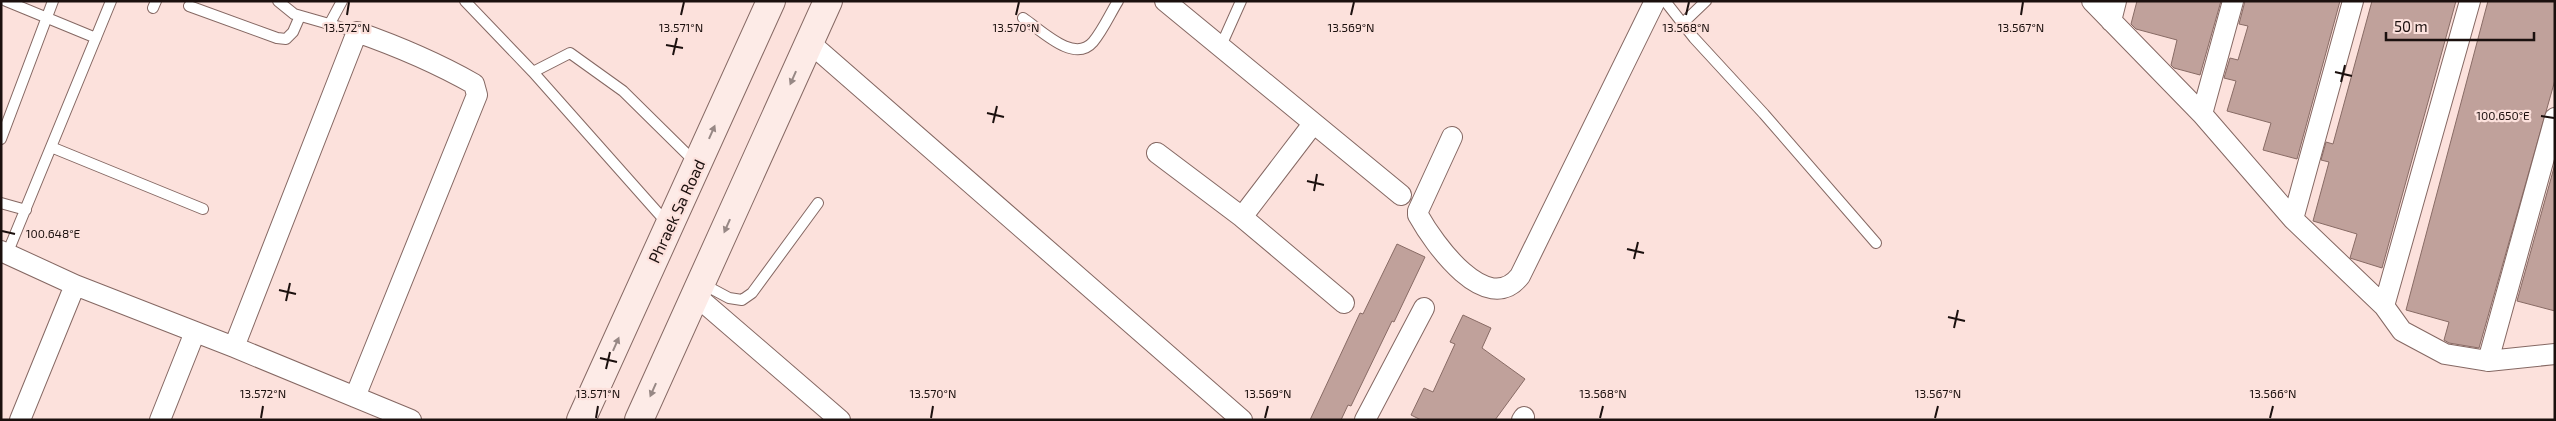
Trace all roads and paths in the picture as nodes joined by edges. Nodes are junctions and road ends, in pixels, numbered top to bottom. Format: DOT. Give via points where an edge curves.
graph roads {
  1 [pos="6,1"];
  2 [pos="53,1"];
  3 [pos="111,1"];
  4 [pos="278,1"];
  5 [pos="342,1"];
  6 [pos="465,1"];
  7 [pos="771,1"];
  8 [pos="828,1"];
  9 [pos="1118,1"];
  10 [pos="1165,1"];
  11 [pos="1241,1"];
  12 [pos="1655,1"];
  13 [pos="1665,1"];
  14 [pos="1706,1"];
  15 [pos="2092,1"];
  16 [pos="2116,1"];
  17 [pos="2233,1"];
  18 [pos="2353,1"];
  19 [pos="2470,1"];
  20 [pos="190,6"];
  21 [pos="300,16"];
  22 [pos="47,18"];
  23 [pos="1023,18"];
  24 [pos="2111,21"];
  25 [pos="1683,24"];
  26 [pos="329,25"];
  27 [pos="357,32"];
  28 [pos="96,38"];
  29 [pos="809,42"];
  30 [pos="1220,48"];
  31 [pos="533,72"];
  32 [pos="2202,114"];
  33 [pos="2555,118"];
  34 [pos="1313,124"];
  35 [pos="1452,137"];
  36 [pos="1,138"];
  37 [pos="51,147"];
  38 [pos="1158,152"];
  39 [pos="697,164"];
  40 [pos="1401,195"];
  41 [pos="818,202"];
  42 [pos="1,203"];
  43 [pos="203,208"];
  44 [pos="26,210"];
  45 [pos="1242,217"];
  46 [pos="2293,219"];
  47 [pos="669,226"];
  48 [pos="1876,243"];
  49 [pos="4,252"];
  50 [pos="75,285"];
  51 [pos="698,289"];
  52 [pos="1344,303"];
  53 [pos="2384,306"];
  54 [pos="1424,308"];
  55 [pos="195,332"];
  56 [pos="234,347"];
  57 [pos="2555,354"];
  58 [pos="2488,361"];
  59 [pos="355,397"];
  60 [pos="20,420"];
  61 [pos="160,420"];
  62 [pos="411,420"];
  63 [pos="581,420"];
  64 [pos="639,420"];
  65 [pos="840,420"];
  66 [pos="1242,420"];
  67 [pos="1365,420"];
  1 -- 22 [label="lane"];
  2 -- 22 [label="lane"];
  3 -- 28 [label="lane"];
  4 -- 21 [label="lane"];
  5 -- 26 [label="lane"];
  6 -- 31 [label="lane"];
  39 -- 7 [label="main road, Phraek Sa Road, one-way"];
  8 -- 29 [label="main road"];
  9 -- 23 [label="lane" via="1092,43 1080,50 1068,49"];
  10 -- 30 [label="street"];
  11 -- 30 [label="lane"];
  12 -- 35 [label="street" via="1525,268 1507,289 1487,289 1470,278 1437,246 1418,216"];
  13 -- 25 [label="lane"];
  14 -- 25 [label="lane"];
  15 -- 24 [label="street"];
  16 -- 24 [label="street"];
  17 -- 32 [label="street"];
  18 -- 46 [label="street"];
  19 -- 53 [label="street"];
  20 -- 21 [label="lane" via="286,39"];
  21 -- 26 [label="lane"];
  22 -- 28 [label="lane"];
  22 -- 36 [label="lane"];
  24 -- 32 [label="street"];
  25 -- 48 [label="lane"];
  26 -- 27 [label="lane"];
  27 -- 56 [label="street"];
  27 -- 59 [label="street" via="449,70 474,84 477,95"];
  28 -- 37 [label="lane"];
  29 -- 51 [label="main road, one-way"];
  29 -- 66 [label="street"];
  30 -- 34 [label="street"];
  31 -- 39 [label="lane" via="570,53 623,91"];
  31 -- 47 [label="lane"];
  32 -- 46 [label="street"];
  33 -- 58 [label="street"];
  34 -- 40 [label="street"];
  34 -- 45 [label="street"];
  37 -- 43 [label="lane"];
  37 -- 44 [label="lane"];
  38 -- 45 [label="street"];
  39 -- 47 [label="main road, Phraek Sa Road"];
  41 -- 51 [label="lane" via="752,294 742,300"];
  42 -- 44 [label="lane"];
  44 -- 49 [label="lane"];
  45 -- 52 [label="street"];
  46 -- 53 [label="street"];
  63 -- 47 [label="main road, Phraek Sa Road, one-way"];
  49 -- 50 [label="street"];
  50 -- 55 [label="street"];
  50 -- 60 [label="street"];
  51 -- 64 [label="main road, one-way"];
  51 -- 65 [label="street"];
  53 -- 58 [label="street" via="2402,331 2445,354"];
  54 -- 67 [label="street"];
  55 -- 56 [label="street"];
  55 -- 61 [label="street"];
  56 -- 59 [label="street"];
  57 -- 58 [label="street"];
  59 -- 62 [label="street"];
}
